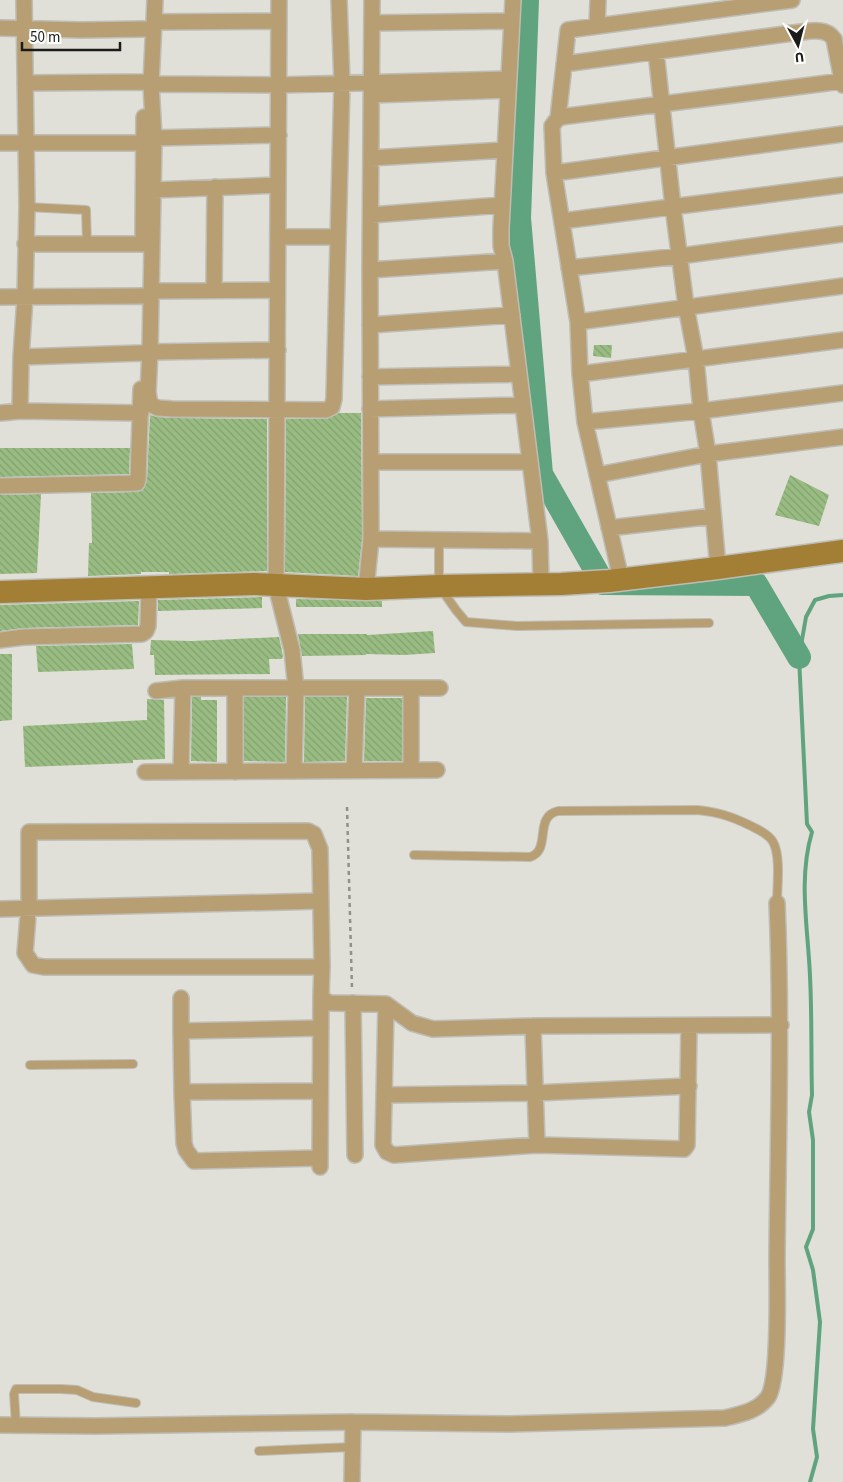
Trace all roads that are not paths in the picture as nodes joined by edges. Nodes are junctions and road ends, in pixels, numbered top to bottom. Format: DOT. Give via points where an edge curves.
graph roads {
  1 [pos="24,0"];
  2 [pos="146,0"];
  3 [pos="155,0"];
  4 [pos="279,0"];
  5 [pos="339,0"];
  6 [pos="372,0"];
  7 [pos="513,0"];
  8 [pos="598,0"];
  9 [pos="792,0"];
  10 [pos="747,3"];
  11 [pos="279,21"];
  12 [pos="512,21"];
  13 [pos="372,23"];
  14 [pos="150,25"];
  15 [pos="597,26"];
  16 [pos="0,28"];
  17 [pos="24,30"];
  18 [pos="837,33"];
  19 [pos="656,52"];
  20 [pos="564,64"];
  21 [pos="843,81"];
  22 [pos="25,83"];
  23 [pos="148,83"];
  24 [pos="342,83"];
  25 [pos="509,84"];
  26 [pos="278,85"];
  27 [pos="843,85"];
  28 [pos="372,88"];
  29 [pos="662,104"];
  30 [pos="558,118"];
  31 [pos="843,134"];
  32 [pos="279,136"];
  33 [pos="149,141"];
  34 [pos="26,142"];
  35 [pos="0,143"];
  36 [pos="505,150"];
  37 [pos="668,157"];
  38 [pos="371,158"];
  39 [pos="554,173"];
  40 [pos="278,185"];
  41 [pos="843,185"];
  42 [pos="215,187"];
  43 [pos="154,190"];
  44 [pos="502,205"];
  45 [pos="673,207"];
  46 [pos="27,208"];
  47 [pos="371,215"];
  48 [pos="562,222"];
  49 [pos="843,234"];
  50 [pos="278,237"];
  51 [pos="337,237"];
  52 [pos="25,244"];
  53 [pos="87,244"];
  54 [pos="143,244"];
  55 [pos="680,256"];
  56 [pos="505,261"];
  57 [pos="569,268"];
  58 [pos="370,270"];
  59 [pos="843,286"];
  60 [pos="278,290"];
  61 [pos="214,291"];
  62 [pos="147,294"];
  63 [pos="25,296"];
  64 [pos="0,297"];
  65 [pos="686,306"];
  66 [pos="512,315"];
  67 [pos="578,322"];
  68 [pos="370,324"];
  69 [pos="843,340"];
  70 [pos="278,350"];
  71 [pos="146,352"];
  72 [pos="20,357"];
  73 [pos="696,359"];
  74 [pos="519,374"];
  75 [pos="580,374"];
  76 [pos="370,377"];
  77 [pos="843,393"];
  78 [pos="523,406"];
  79 [pos="276,409"];
  80 [pos="370,409"];
  81 [pos="20,411"];
  82 [pos="700,412"];
  83 [pos="0,413"];
  84 [pos="141,413"];
  85 [pos="585,422"];
  86 [pos="843,436"];
  87 [pos="708,454"];
  88 [pos="370,462"];
  89 [pos="530,462"];
  90 [pos="597,475"];
  91 [pos="0,486"];
  92 [pos="713,516"];
  93 [pos="609,528"];
  94 [pos="370,539"];
  95 [pos="438,539"];
  96 [pos="540,541"];
  97 [pos="843,551"];
  98 [pos="718,568"];
  99 [pos="615,580"];
  100 [pos="551,584"];
  101 [pos="276,586"];
  102 [pos="440,586"];
  103 [pos="149,587"];
  104 [pos="366,589"];
  105 [pos="0,592"];
  106 [pos="709,623"];
  107 [pos="0,640"];
  108 [pos="183,688"];
  109 [pos="440,688"];
  110 [pos="235,689"];
  111 [pos="296,689"];
  112 [pos="357,689"];
  113 [pos="411,689"];
  114 [pos="156,691"];
  115 [pos="411,770"];
  116 [pos="436,770"];
  117 [pos="294,771"];
  118 [pos="354,771"];
  119 [pos="145,772"];
  120 [pos="181,772"];
  121 [pos="235,772"];
  122 [pos="414,855"];
  123 [pos="321,900"];
  124 [pos="777,903"];
  125 [pos="28,907"];
  126 [pos="0,909"];
  127 [pos="322,968"];
  128 [pos="321,996"];
  129 [pos="181,998"];
  130 [pos="353,1003"];
  131 [pos="386,1004"];
  132 [pos="781,1025"];
  133 [pos="533,1026"];
  134 [pos="689,1026"];
  135 [pos="321,1028"];
  136 [pos="181,1031"];
  137 [pos="133,1064"];
  138 [pos="30,1065"];
  139 [pos="689,1086"];
  140 [pos="320,1091"];
  141 [pos="182,1092"];
  142 [pos="535,1093"];
  143 [pos="384,1095"];
  144 [pos="537,1145"];
  145 [pos="355,1155"];
  146 [pos="136,1403"];
  147 [pos="353,1422"];
  148 [pos="0,1425"];
  149 [pos="16,1425"];
  150 [pos="352,1447"];
  151 [pos="259,1451"];
  152 [pos="352,1482"];
  1 -- 17 [label="street"];
  2 -- 14 [label="street"];
  3 -- 14 [label="street"];
  4 -- 11 [label="street"];
  5 -- 24 [label="street"];
  6 -- 13 [label="street"];
  7 -- 12 [label="street"];
  8 -- 15 [label="street"];
  9 -- 10 [label="street"];
  10 -- 15 [label="street"];
  11 -- 14 [label="street"];
  11 -- 26 [label="street"];
  12 -- 13 [label="street"];
  12 -- 25 [label="street"];
  13 -- 28 [label="street"];
  14 -- 17 [label="street"];
  14 -- 23 [label="street"];
  15 -- 20 [label="street" via="568,30"];
  16 -- 17 [label="street"];
  17 -- 22 [label="street"];
  18 -- 19 [label="street" via="818,31"];
  18 -- 21 [label="street" via="834,39"];
  19 -- 20 [label="street"];
  19 -- 29 [label="street"];
  20 -- 30 [label="street"];
  21 -- 27 [label="street"];
  21 -- 29 [label="street"];
  22 -- 23 [label="street"];
  22 -- 34 [label="street"];
  23 -- 26 [label="street"];
  23 -- 33 [label="street"];
  24 -- 26 [label="street"];
  24 -- 28 [label="street"];
  24 -- 51 [label="street"];
  25 -- 28 [label="street"];
  25 -- 36 [label="street"];
  26 -- 32 [label="street"];
  28 -- 38 [label="street"];
  29 -- 30 [label="street"];
  29 -- 37 [label="street"];
  30 -- 39 [label="street" via="552,126"];
  31 -- 37 [label="street"];
  32 -- 33 [label="street"];
  32 -- 40 [label="street"];
  33 -- 34 [label="street"];
  33 -- 43 [label="street"];
  33 -- 54 [label="street"];
  34 -- 35 [label="street"];
  34 -- 46 [label="street"];
  36 -- 38 [label="street"];
  36 -- 44 [label="street"];
  37 -- 39 [label="street"];
  37 -- 45 [label="street"];
  38 -- 47 [label="street"];
  39 -- 48 [label="street"];
  40 -- 42 [label="street"];
  40 -- 50 [label="street"];
  41 -- 45 [label="street"];
  42 -- 43 [label="street"];
  42 -- 61 [label="street"];
  43 -- 62 [label="street"];
  44 -- 47 [label="street"];
  44 -- 56 [label="street" via="501,246"];
  45 -- 48 [label="street"];
  45 -- 55 [label="street"];
  46 -- 52 [label="street"];
  46 -- 53 [label="lane" via="86,210"];
  47 -- 58 [label="street"];
  48 -- 57 [label="street"];
  49 -- 55 [label="street"];
  50 -- 51 [label="street"];
  50 -- 60 [label="street"];
  51 -- 79 [label="street" via="332,407 326,410"];
  52 -- 53 [label="street"];
  52 -- 63 [label="street"];
  53 -- 54 [label="street"];
  54 -- 62 [label="street"];
  55 -- 57 [label="street"];
  55 -- 65 [label="street"];
  56 -- 58 [label="street"];
  56 -- 66 [label="street"];
  57 -- 67 [label="street"];
  58 -- 68 [label="street"];
  59 -- 65 [label="street"];
  60 -- 61 [label="street"];
  60 -- 70 [label="street"];
  61 -- 62 [label="street"];
  62 -- 63 [label="street"];
  62 -- 71 [label="street"];
  63 -- 64 [label="street"];
  63 -- 72 [label="street"];
  65 -- 67 [label="street"];
  65 -- 73 [label="street"];
  66 -- 68 [label="street"];
  66 -- 74 [label="street"];
  67 -- 75 [label="street"];
  68 -- 76 [label="street"];
  69 -- 73 [label="street"];
  70 -- 71 [label="street"];
  70 -- 79 [label="street"];
  71 -- 72 [label="street"];
  71 -- 79 [label="street" via="150,404 158,408"];
  71 -- 84 [label="street"];
  72 -- 81 [label="street"];
  73 -- 75 [label="street"];
  73 -- 82 [label="street"];
  74 -- 76 [label="street"];
  74 -- 78 [label="street"];
  75 -- 85 [label="street"];
  76 -- 80 [label="street"];
  77 -- 82 [label="street"];
  78 -- 80 [label="street"];
  78 -- 89 [label="street"];
  79 -- 101 [label="street"];
  80 -- 88 [label="street"];
  81 -- 83 [label="street"];
  81 -- 84 [label="street"];
  82 -- 85 [label="street"];
  82 -- 87 [label="street"];
  84 -- 91 [label="street" via="137,483"];
  85 -- 90 [label="street"];
  86 -- 87 [label="street"];
  87 -- 90 [label="street"];
  87 -- 92 [label="street"];
  88 -- 89 [label="street"];
  88 -- 94 [label="street"];
  89 -- 96 [label="street"];
  90 -- 93 [label="street"];
  92 -- 93 [label="street"];
  92 -- 98 [label="street"];
  93 -- 99 [label="street"];
  94 -- 95 [label="street"];
  94 -- 104 [label="street"];
  95 -- 96 [label="street"];
  95 -- 102 [label="lane"];
  96 -- 100 [label="street"];
  97 -- 98 [label="street"];
  98 -- 99 [label="street"];
  99 -- 100 [label="street"];
  100 -- 102 [label="street"];
  101 -- 103 [label="street"];
  101 -- 104 [label="street"];
  101 -- 111 [label="street" via="292,650"];
  102 -- 104 [label="street"];
  102 -- 106 [label="lane" via="466,622 517,626"];
  103 -- 105 [label="street"];
  103 -- 107 [label="street" via="148,626 142,634"];
  108 -- 110 [label="street"];
  108 -- 114 [label="street"];
  108 -- 120 [label="street"];
  109 -- 113 [label="street"];
  110 -- 111 [label="street"];
  110 -- 121 [label="street"];
  111 -- 112 [label="street"];
  111 -- 117 [label="street"];
  112 -- 113 [label="street"];
  112 -- 118 [label="street"];
  113 -- 115 [label="street"];
  115 -- 116 [label="street"];
  115 -- 118 [label="street"];
  117 -- 118 [label="street"];
  117 -- 121 [label="street"];
  119 -- 120 [label="street"];
  120 -- 121 [label="street"];
  122 -- 124 [label="lane" via="530,857 540,850 550,812 717,812 738,819 773,841 777,854"];
  123 -- 125 [label="street"];
  123 -- 125 [label="street" via="320,849 314,834 308,832 29,832"];
  123 -- 127 [label="street"];
  124 -- 132 [label="street"];
  125 -- 126 [label="street"];
  125 -- 127 [label="street" via="26,953 33,965"];
  127 -- 128 [label="street"];
  128 -- 130 [label="street" via="331,1003"];
  128 -- 135 [label="street"];
  129 -- 136 [label="street"];
  130 -- 131 [label="street"];
  130 -- 145 [label="street"];
  131 -- 133 [label="street" via="412,1023 433,1029"];
  131 -- 143 [label="street"];
  132 -- 134 [label="street"];
  132 -- 147 [label="street" via="774,1381 768,1396 756,1409 725,1418 507,1424"];
  133 -- 134 [label="street"];
  133 -- 142 [label="street"];
  134 -- 139 [label="street"];
  135 -- 136 [label="street"];
  135 -- 140 [label="street"];
  136 -- 141 [label="street"];
  137 -- 138 [label="lane"];
  139 -- 142 [label="street"];
  139 -- 144 [label="street" via="687,1145 684,1149"];
  140 -- 141 [label="street"];
  140 -- 141 [label="street" via="320,1164 194,1161 184,1143"];
  142 -- 143 [label="street"];
  142 -- 144 [label="street"];
  143 -- 144 [label="street" via="384,1144 390,1154"];
  146 -- 149 [label="lane" via="93,1397 61,1388 16,1389"];
  147 -- 149 [label="street"];
  147 -- 150 [label="street"];
  148 -- 149 [label="street"];
  150 -- 151 [label="lane"];
  150 -- 152 [label="street"];
}
